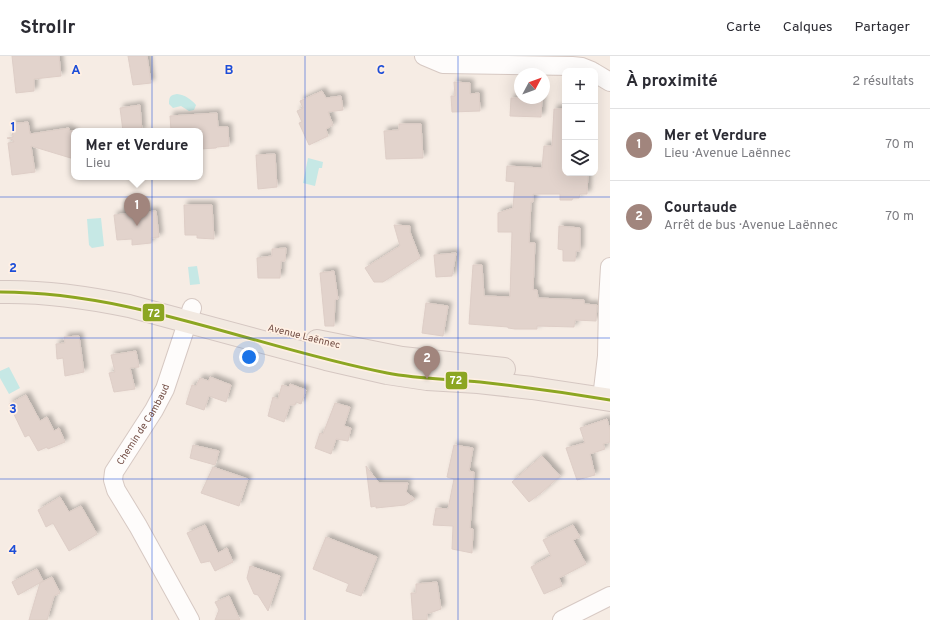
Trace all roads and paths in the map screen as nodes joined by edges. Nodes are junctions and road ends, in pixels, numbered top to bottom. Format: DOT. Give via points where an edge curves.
graph roads {
  1 [pos="424,56"];
  2 [pos="584,68"];
  3 [pos="598,74"];
  4 [pos="610,82"];
  5 [pos="610,267"];
  6 [pos="0,279"];
  7 [pos="0,292"];
  8 [pos="190,315"];
  9 [pos="607,392"];
  10 [pos="610,596"];
  11 [pos="190,620"];
  12 [pos="562,620"];
  1 -- 2 [label="street" via="443,64"];
  3 -- 4 [label="street"];
  5 -- 9 [label="street"];
  6 -- 8 [label="main road, Avenue Laënnec" via="27,278 92,286 168,301"];
  7 -- 8 [label="main road, Avenue Laënnec" via="30,292 96,299"];
  8 -- 9 [label="main road, Avenue Laënnec" via="326,359 387,373 427,379"];
  8 -- 11 [label="street, Chemin de Cambaud" via="166,389 114,472 113,480 116,490"];
  10 -- 12 [label="street"];
}
